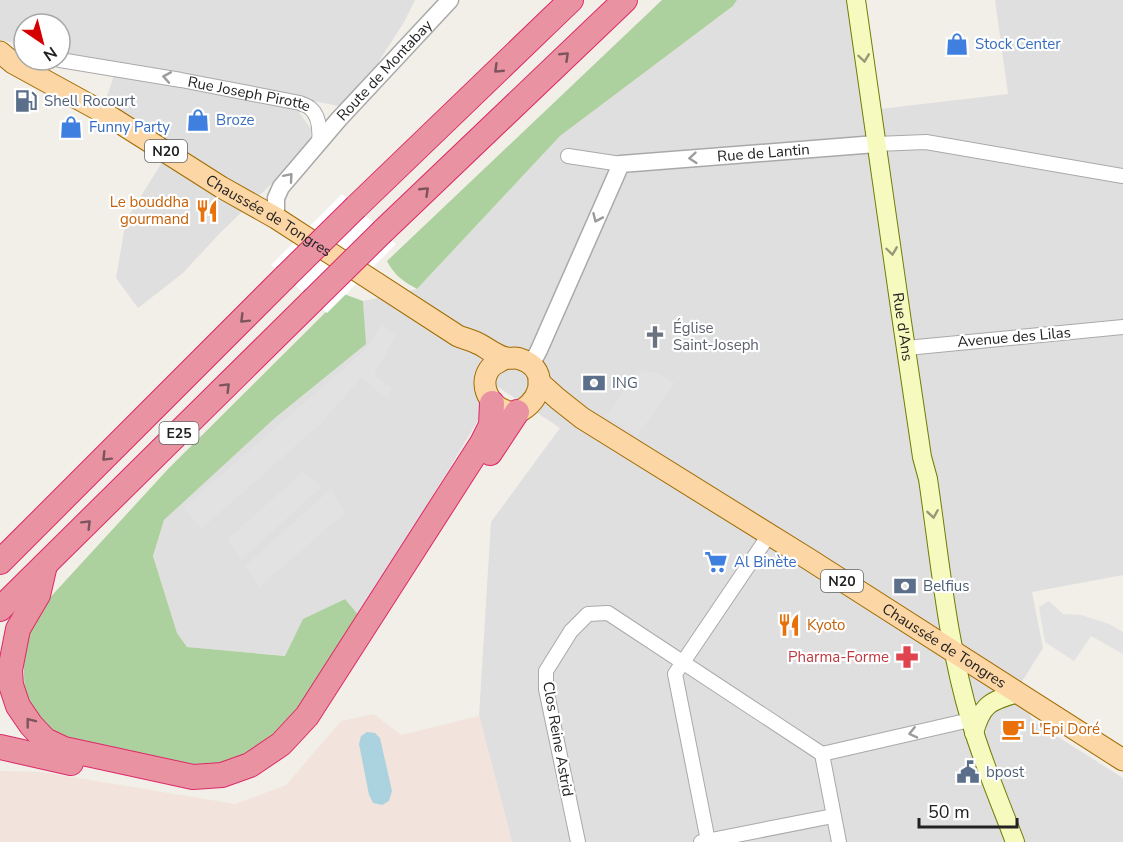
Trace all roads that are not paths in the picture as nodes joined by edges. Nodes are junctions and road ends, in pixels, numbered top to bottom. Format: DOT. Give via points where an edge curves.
graph roads {
  1 [pos="450,0"];
  2 [pos="571,0"];
  3 [pos="625,0"];
  4 [pos="856,0"];
  5 [pos="11,59"];
  6 [pos="72,62"];
  7 [pos="319,143"];
  8 [pos="876,144"];
  9 [pos="568,156"];
  10 [pos="621,164"];
  11 [pos="1123,176"];
  12 [pos="276,218"];
  13 [pos="1123,327"];
  14 [pos="458,336"];
  15 [pos="906,349"];
  16 [pos="505,358"];
  17 [pos="488,373"];
  18 [pos="535,373"];
  19 [pos="492,402"];
  20 [pos="519,411"];
  21 [pos="582,418"];
  22 [pos="28,534"];
  23 [pos="770,535"];
  24 [pos="0,540"];
  25 [pos="0,562"];
  26 [pos="45,565"];
  27 [pos="0,609"];
  28 [pos="946,614"];
  29 [pos="914,627"];
  30 [pos="954,652"];
  31 [pos="683,661"];
  32 [pos="1018,693"];
  33 [pos="972,727"];
  34 [pos="0,747"];
  35 [pos="822,754"];
  36 [pos="1123,760"];
  37 [pos="833,816"];
  38 [pos="704,841"];
  39 [pos="578,842"];
  40 [pos="839,842"];
  41 [pos="1015,842"];
  1 -- 7 [label="street, Route de Montabay"];
  2 -- 22 [label="highway, E25, one-way, bridge" via="356,207"];
  26 -- 3 [label="highway, E25, one-way, bridge" via="382,231"];
  4 -- 8 [label="main road, Rue d'Ans, one-way"];
  5 -- 12 [label="main road, Chaussée de Tongres / N20"];
  7 -- 6 [label="street, Rue Joseph Pirotte, one-way" via="315,114 300,103"];
  12 -- 7 [label="street, one-way" via="276,198 281,187"];
  8 -- 10 [label="street, Rue de Lantin, one-way"];
  8 -- 11 [label="street, Rue de Lantin" via="926,142"];
  8 -- 15 [label="main road, Rue d'Ans, one-way"];
  9 -- 10 [label="street"];
  10 -- 18 [label="street, one-way" via="539,350"];
  12 -- 14 [label="main road, Chaussée de Tongres / N20"];
  13 -- 15 [label="street, Avenue des Lilas"];
  14 -- 16 [label="main road, Chaussée de Tongres / N20"];
  14 -- 17 [label="main road, Chaussée de Tongres / N20"];
  15 -- 28 [label="main road, Rue d'Ans, one-way"];
  16 -- 17 [label="main road"];
  16 -- 18 [label="main road, Chaussée de Tongres / N20" via="519,358"];
  17 -- 19 [label="main road" via="485,387"];
  18 -- 20 [label="main road" via="539,391 536,399"];
  18 -- 21 [label="main road, Chaussée de Tongres / N20"];
  19 -- 20 [label="main road, Chaussée de Tongres / N20" via="502,410"];
  19 -- 26 [label="highway, one-way" via="491,425 482,443 307,716 281,744 250,765 222,775 193,777 64,749 45,740 18,706 10,670 18,629 38,595"];
  20 -- 21 [label="main road, Chaussée de Tongres / N20" via="545,407"];
  20 -- 34 [label="highway" via="326,709 285,759 256,777 226,788 192,789"];
  21 -- 23 [label="main road, Chaussée de Tongres / N20"];
  22 -- 24 [label="highway"];
  22 -- 25 [label="highway, E25"];
  23 -- 29 [label="main road, Chaussée de Tongres / N20"];
  23 -- 31 [label="street"];
  26 -- 27 [label="highway, E25"];
  28 -- 29 [label="main road" via="940,620"];
  28 -- 30 [label="main road, Rue d'Ans"];
  29 -- 30 [label="main road, Chaussée de Tongres / N20"];
  30 -- 32 [label="main road, Chaussée de Tongres / N20"];
  30 -- 33 [label="main road, Rue d'Ans"];
  31 -- 35 [label="street, Clos Reine Astrid"];
  31 -- 38 [label="street" via="675,674"];
  31 -- 39 [label="street, Clos Reine Astrid" via="608,613 588,614 571,631 546,671 546,689"];
  32 -- 33 [label="main road" via="988,704"];
  32 -- 36 [label="main road, Chaussée de Tongres / N20"];
  33 -- 35 [label="street, one-way"];
  33 -- 41 [label="main road, Rue d'Ans"];
  35 -- 37 [label="street"];
  37 -- 38 [label="street"];
  37 -- 40 [label="street"];
}
